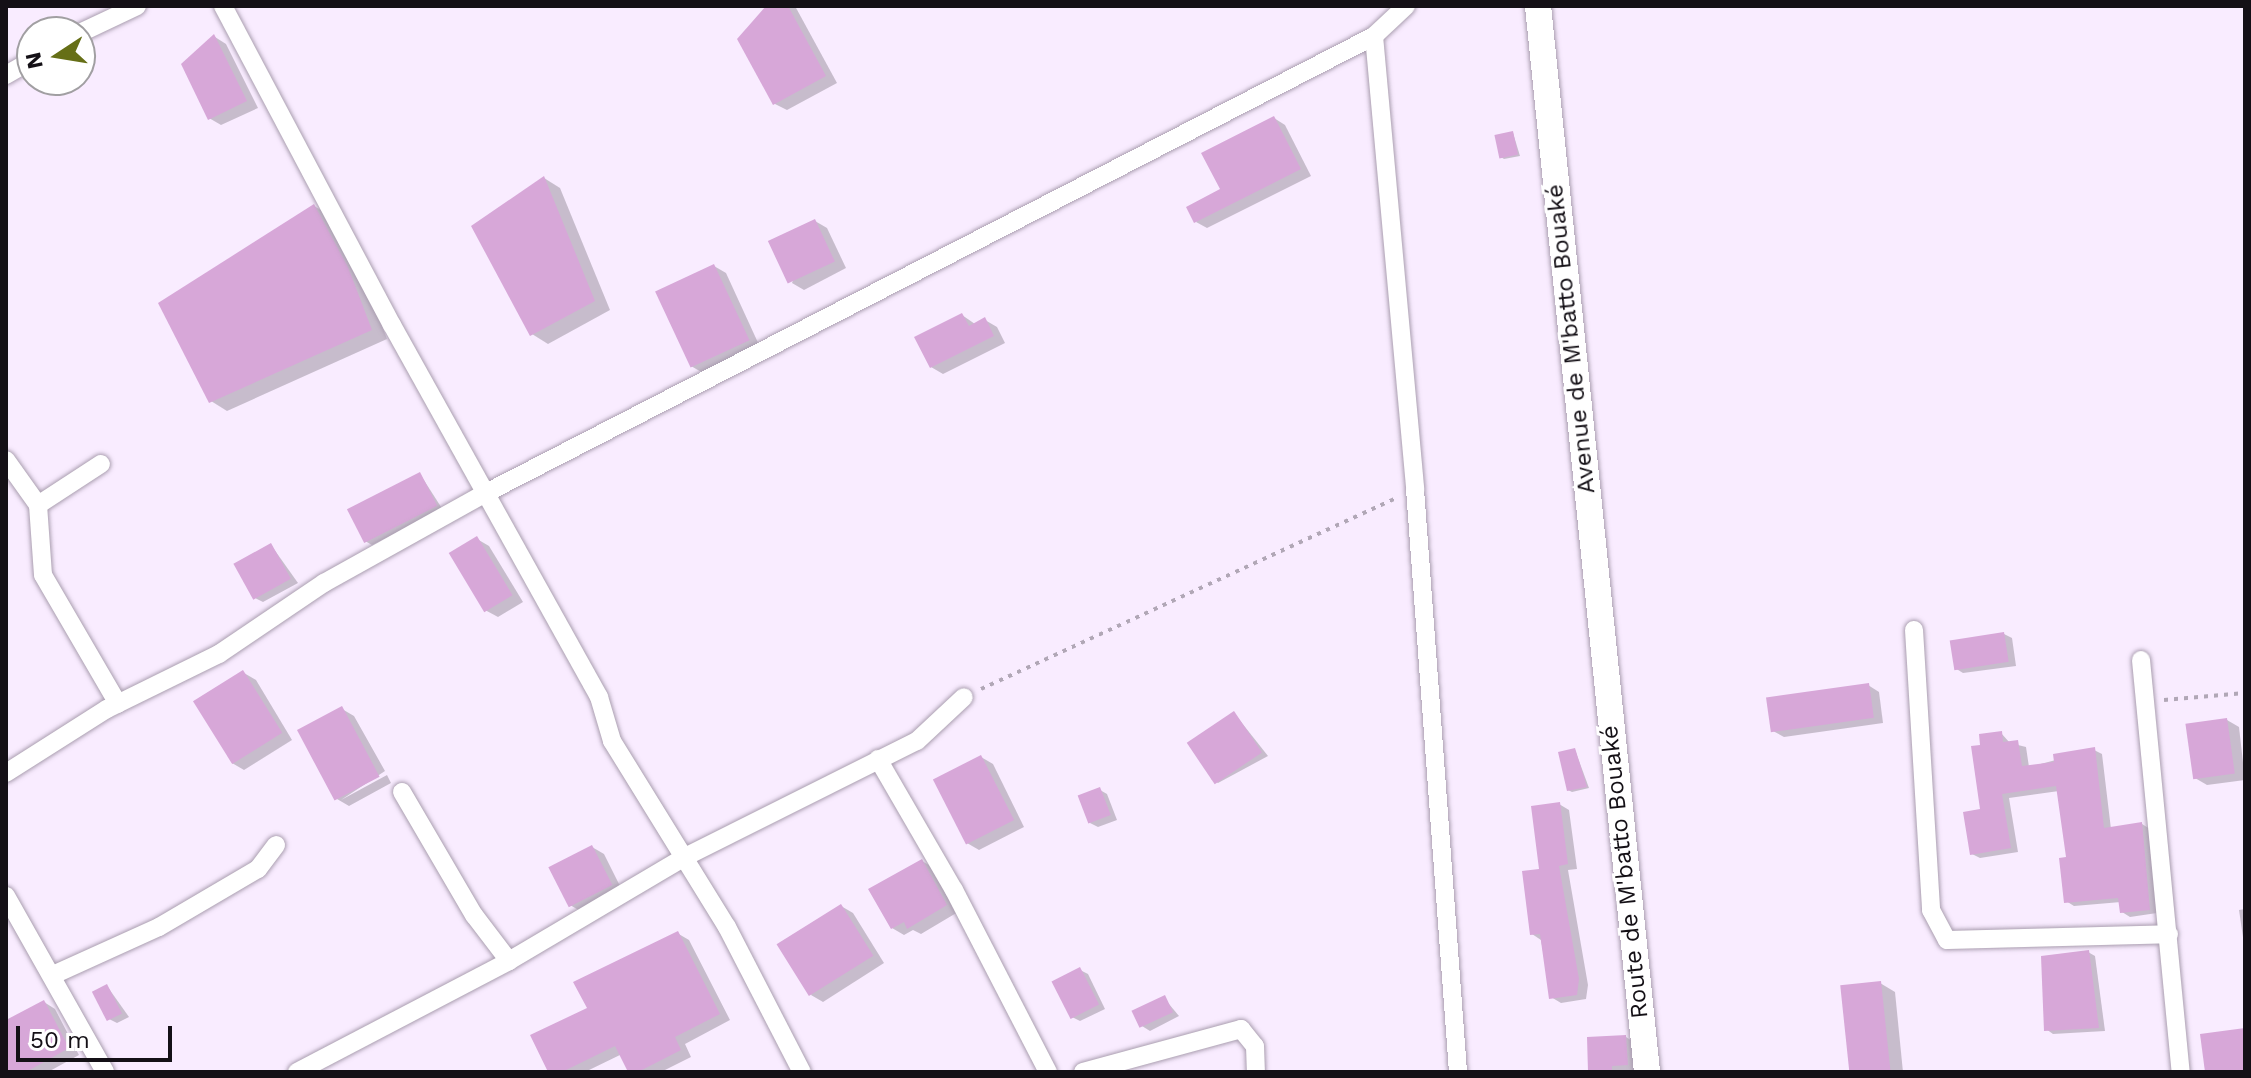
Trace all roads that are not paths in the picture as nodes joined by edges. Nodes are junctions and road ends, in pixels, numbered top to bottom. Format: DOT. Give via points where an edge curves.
graph roads {
  1 [pos="137,6"];
  2 [pos="223,6"];
  3 [pos="1406,6"];
  4 [pos="1538,6"];
  5 [pos="96,25"];
  6 [pos="1374,36"];
  7 [pos="6,460"];
  8 [pos="101,464"];
  9 [pos="486,493"];
  10 [pos="38,505"];
  11 [pos="1914,630"];
  12 [pos="2141,660"];
  13 [pos="1603,672"];
  14 [pos="964,697"];
  15 [pos="118,704"];
  16 [pos="878,759"];
  17 [pos="6,773"];
  18 [pos="402,792"];
  19 [pos="276,845"];
  20 [pos="685,857"];
  21 [pos="6,896"];
  22 [pos="2169,934"];
  23 [pos="509,961"];
  24 [pos="53,975"];
  25 [pos="105,1072"];
  26 [pos="297,1072"];
  27 [pos="802,1072"];
  28 [pos="1048,1072"];
  29 [pos="1083,1072"];
  30 [pos="1256,1072"];
  31 [pos="1458,1072"];
  32 [pos="1647,1072"];
  33 [pos="2181,1072"];
  1 -- 5 [label="street"];
  2 -- 9 [label="street"];
  3 -- 6 [label="street"];
  4 -- 13 [label="street, Avenue de M'batto Bouaké"];
  6 -- 9 [label="street"];
  6 -- 31 [label="street" via="1415,489"];
  7 -- 10 [label="street"];
  8 -- 10 [label="street"];
  9 -- 15 [label="street" via="324,583 219,654"];
  9 -- 20 [label="street" via="599,697 612,741"];
  10 -- 15 [label="street" via="43,575"];
  11 -- 22 [label="street" via="1931,910 1947,940"];
  12 -- 22 [label="street"];
  13 -- 32 [label="street, Route de M'batto Bouaké"];
  14 -- 16 [label="street" via="917,741"];
  15 -- 17 [label="street"];
  16 -- 20 [label="street"];
  16 -- 28 [label="street"];
  18 -- 23 [label="street" via="474,915"];
  19 -- 24 [label="street" via="258,869 159,927"];
  20 -- 23 [label="street"];
  20 -- 27 [label="street"];
  21 -- 24 [label="street"];
  22 -- 33 [label="street"];
  23 -- 26 [label="street"];
  24 -- 25 [label="street"];
  29 -- 30 [label="street" via="1241,1029 1255,1046"];
}
